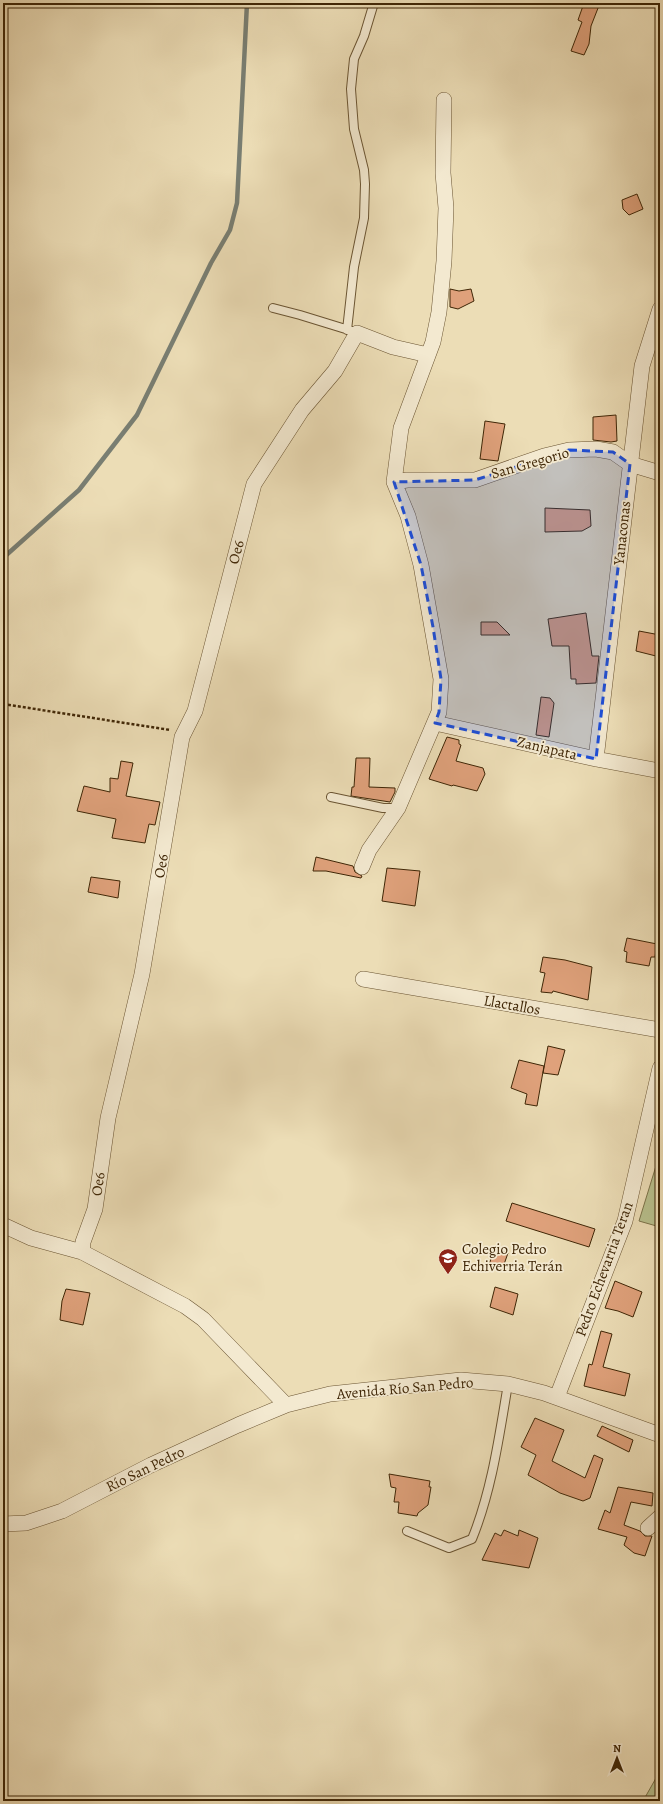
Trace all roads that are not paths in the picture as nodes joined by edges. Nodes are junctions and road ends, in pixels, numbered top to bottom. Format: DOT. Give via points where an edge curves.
graph roads {
  1 [pos="371,3"];
  2 [pos="444,100"];
  3 [pos="272,308"];
  4 [pos="660,309"];
  5 [pos="352,331"];
  6 [pos="428,356"];
  7 [pos="630,464"];
  8 [pos="660,473"];
  9 [pos="394,482"];
  10 [pos="435,723"];
  11 [pos="596,759"];
  12 [pos="660,771"];
  13 [pos="331,797"];
  14 [pos="398,808"];
  15 [pos="362,867"];
  16 [pos="363,979"];
  17 [pos="660,1030"];
  18 [pos="660,1068"];
  19 [pos="3,1225"];
  20 [pos="82,1252"];
  21 [pos="508,1384"];
  22 [pos="557,1397"];
  23 [pos="286,1405"];
  24 [pos="660,1435"];
  25 [pos="660,1517"];
  26 [pos="3,1524"];
  27 [pos="648,1528"];
  28 [pos="407,1531"];
  1 -- 5 [label="lane" via="373,6 364,36 354,59 351,89 354,129 365,184 364,218 354,267"];
  2 -- 6 [label="street" via="444,261 439,312"];
  3 -- 5 [label="lane"];
  4 -- 7 [label="street, Yanaconas" via="642,366"];
  5 -- 6 [label="street" via="393,347"];
  5 -- 20 [label="street, Oe6" via="335,371 302,410 254,484 194,711 184,733 142,974 108,1118 95,1209"];
  6 -- 9 [label="street" via="401,428"];
  7 -- 8 [label="street, San Gregorio"];
  7 -- 9 [label="street, San Gregorio" via="613,452 596,449 568,450 475,480"];
  7 -- 11 [label="street, Yanaconas"];
  9 -- 10 [label="street" via="408,516 421,564 433,627 441,679 439,712"];
  10 -- 11 [label="street, Zanjapata"];
  10 -- 14 [label="street"];
  11 -- 12 [label="street, Zanjapata"];
  13 -- 14 [label="lane" via="383,808"];
  14 -- 15 [label="street" via="369,850"];
  16 -- 17 [label="street, Llactallos"];
  18 -- 22 [label="street, Pedro Echevarria Teran" via="625,1220"];
  19 -- 20 [label="street" via="31,1238"];
  20 -- 23 [label="street" via="185,1306 197,1315"];
  21 -- 22 [label="street, Avenida Río San Pedro"];
  21 -- 23 [label="street, Avenida Río San Pedro" via="461,1380 330,1394"];
  21 -- 28 [label="lane" via="493,1472 481,1518 472,1539 449,1548"];
  22 -- 24 [label="street, Avenida Río San Pedro"];
  23 -- 26 [label="street, Río San Pedro" via="151,1465 62,1511 26,1523"];
  25 -- 27 [label="street"];
}
